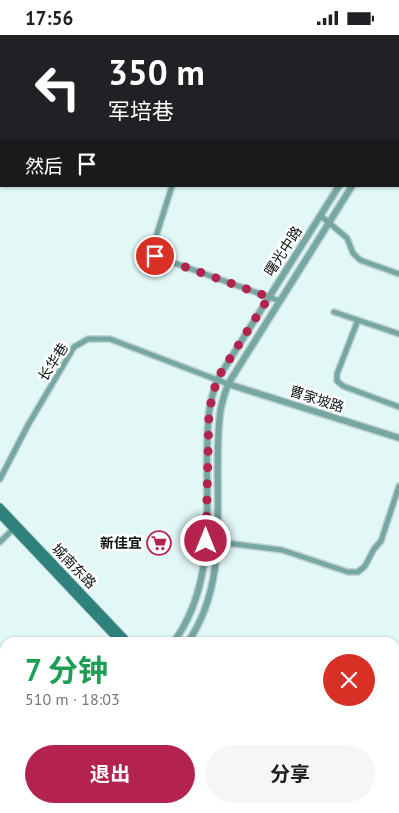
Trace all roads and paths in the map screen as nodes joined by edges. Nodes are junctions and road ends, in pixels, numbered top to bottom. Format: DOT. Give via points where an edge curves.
graph roads {
  1 [pos="172,187"];
  2 [pos="337,187"];
  3 [pos="351,187"];
  4 [pos="321,215"];
  5 [pos="330,223"];
  6 [pos="399,274"];
  7 [pos="269,297"];
  8 [pos="280,301"];
  9 [pos="334,312"];
  10 [pos="358,320"];
  11 [pos="399,334"];
  12 [pos="217,379"];
  13 [pos="228,384"];
  14 [pos="399,407"];
  15 [pos="399,438"];
  16 [pos="0,479"];
  17 [pos="399,486"];
  18 [pos="0,507"];
  19 [pos="0,515"];
  20 [pos="13,529"];
  21 [pos="0,542"];
  22 [pos="218,542"];
  23 [pos="115,637"];
  24 [pos="123,637"];
  25 [pos="177,637"];
  26 [pos="190,637"];
  1 -- 7 [label="street" via="153,246 155,256"];
  2 -- 4 [label="street, 曙光中路"];
  3 -- 5 [label="street, 曙光中路"];
  4 -- 5 [label="street"];
  4 -- 7 [label="street, 曙光中路"];
  5 -- 6 [label="street" via="347,238 353,253 360,259"];
  5 -- 8 [label="street, 曙光中路"];
  7 -- 8 [label="street"];
  7 -- 12 [label="street, 曙光中路"];
  8 -- 13 [label="street, 曙光中路"];
  9 -- 10 [label="street"];
  10 -- 11 [label="street"];
  10 -- 14 [label="street" via="337,381"];
  12 -- 13 [label="street, 长华巷"];
  12 -- 16 [label="street, 长华巷" via="110,339 88,339 74,347"];
  12 -- 25 [label="street, 曙光中路" via="209,411 206,558 197,597"];
  13 -- 15 [label="street, 曹家坡路"];
  13 -- 22 [label="street, 曙光中路" via="220,413"];
  17 -- 22 [label="street" via="381,541 358,572 348,573 282,550"];
  18 -- 24 [label="main road, 城南东路"];
  19 -- 20 [label="main road, 城南东路"];
  20 -- 21 [label="street"];
  20 -- 23 [label="main road, 城南东路"];
  22 -- 26 [label="street, 曙光中路" via="218,560 208,601"];
}
